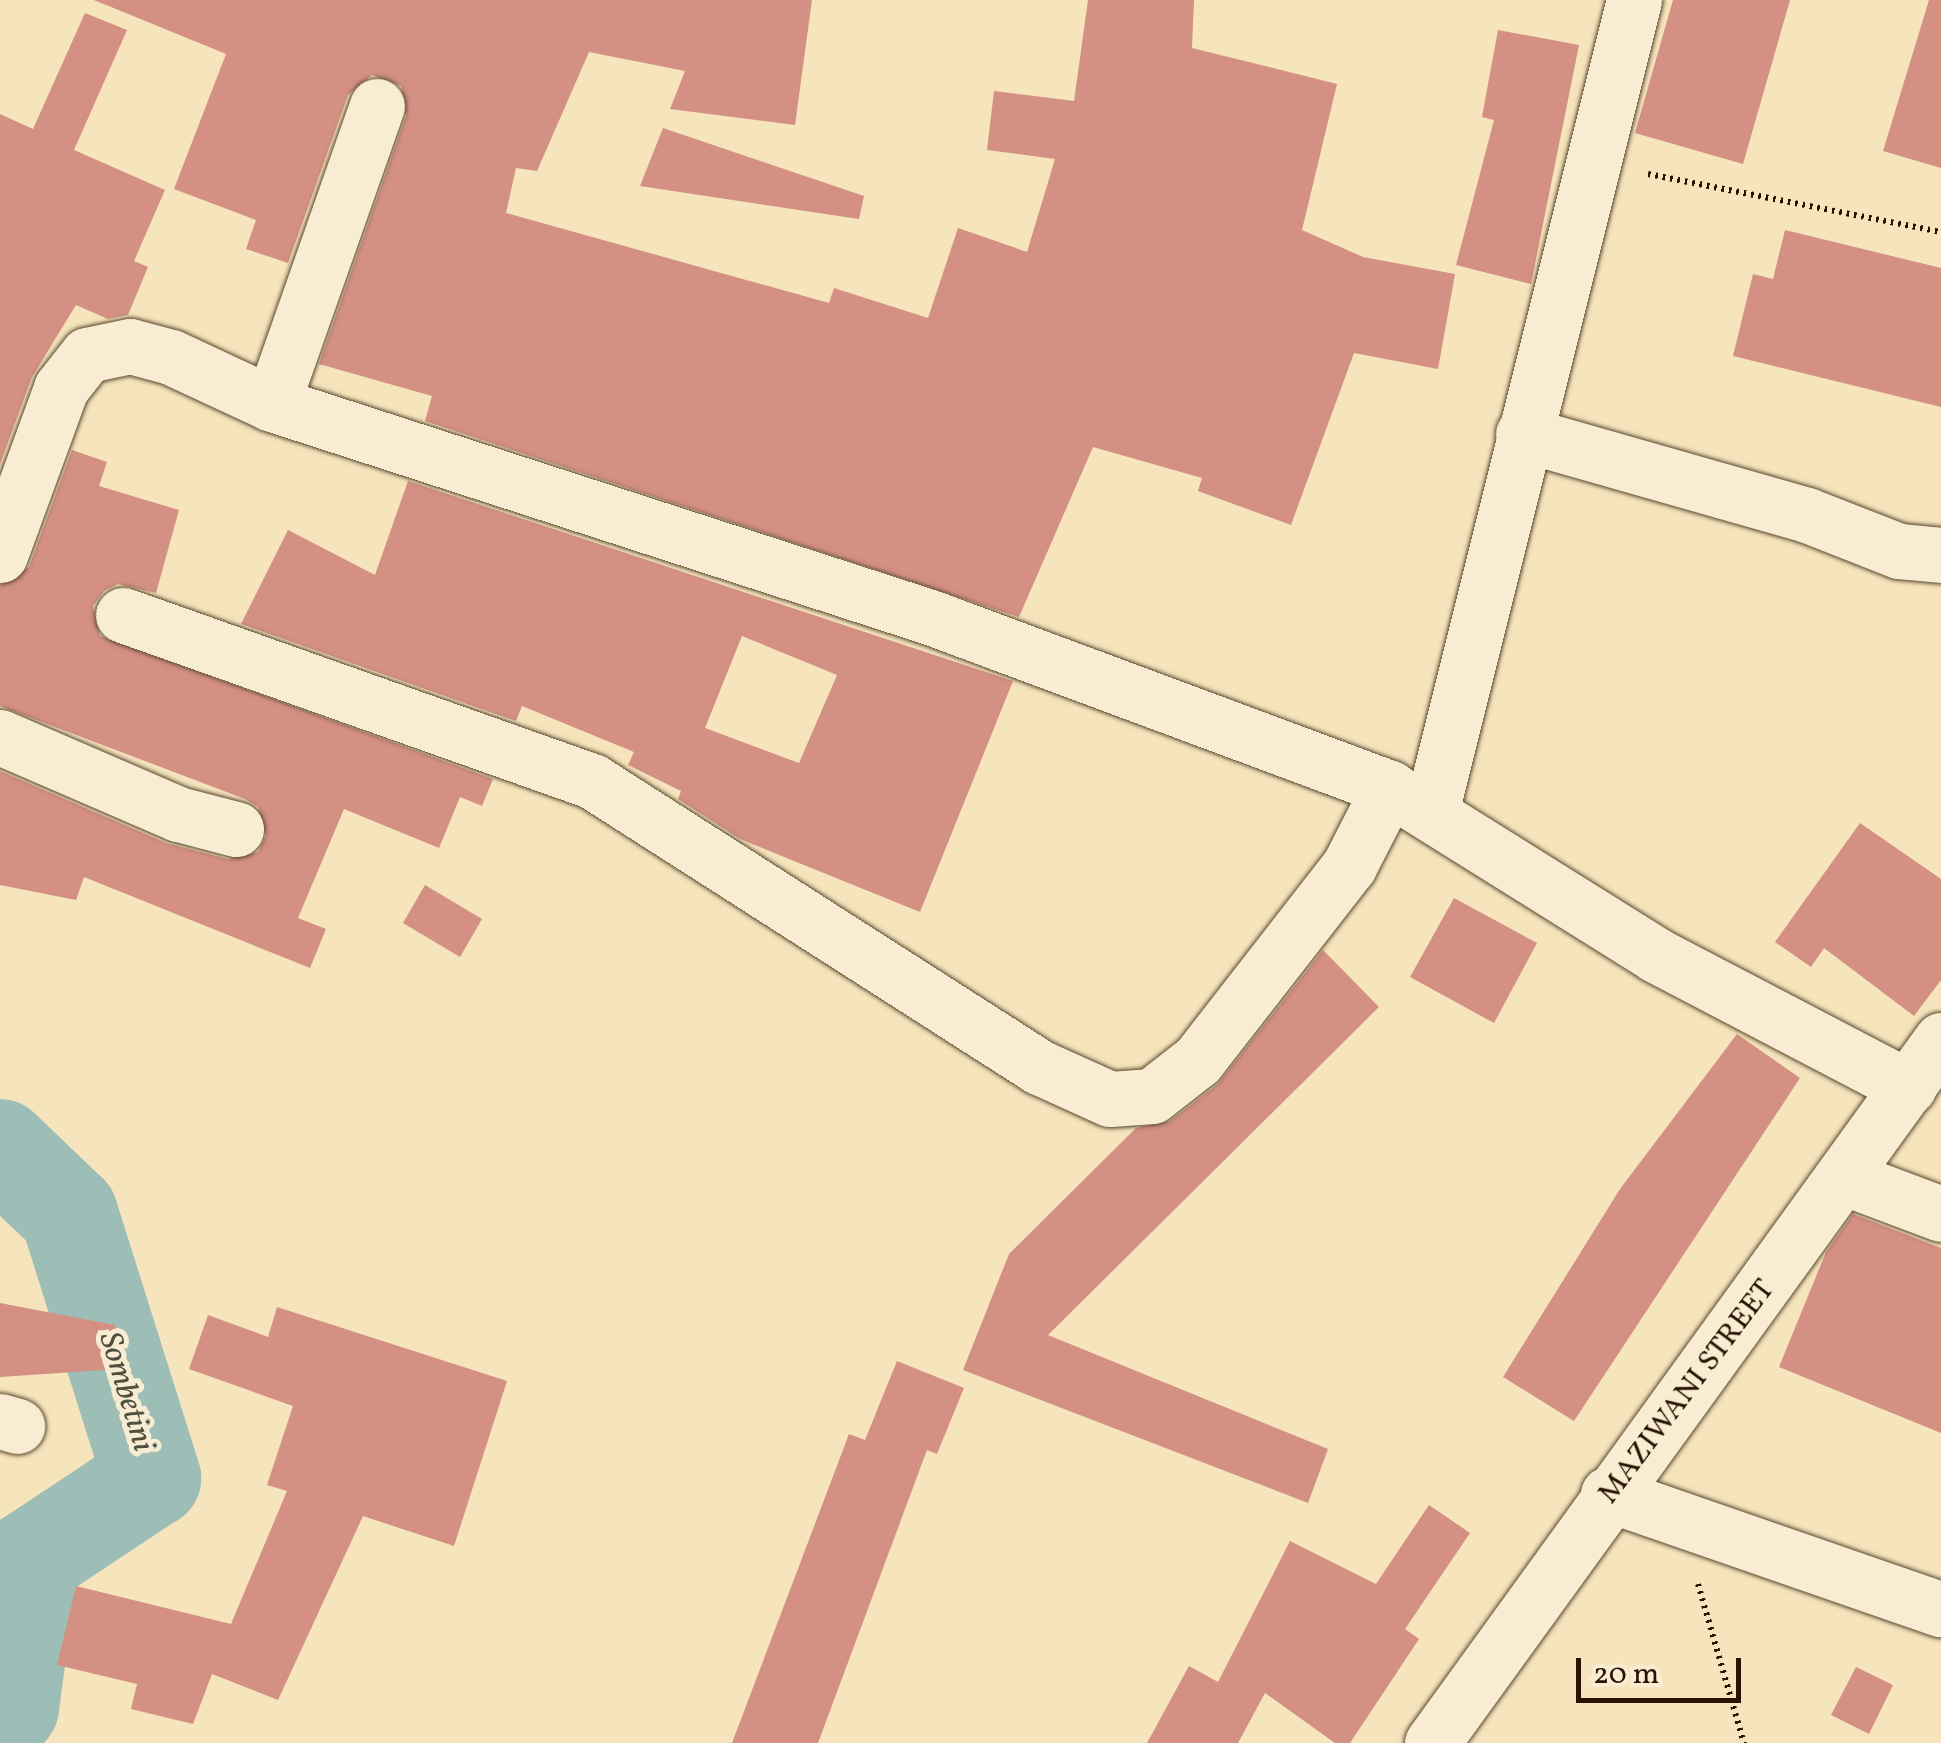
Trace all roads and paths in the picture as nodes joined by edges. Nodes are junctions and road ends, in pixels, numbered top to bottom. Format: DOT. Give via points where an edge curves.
graph roads {
  1 [pos="1634,0"];
  2 [pos="377,106"];
  3 [pos="1590,162"];
  4 [pos="1941,232"];
  5 [pos="272,404"];
  6 [pos="1522,434"];
  7 [pos="0,554"];
  8 [pos="1941,555"];
  9 [pos="123,615"];
  10 [pos="0,737"];
  11 [pos="1410,800"];
  12 [pos="236,829"];
  13 [pos="1941,1040"];
  14 [pos="1909,1087"];
  15 [pos="1848,1179"];
  16 [pos="1941,1214"];
  17 [pos="1608,1494"];
  18 [pos="1674,1517"];
  19 [pos="1941,1609"];
  20 [pos="1432,1743"];
  21 [pos="1744,1743"];
  1 -- 3 [label="street"];
  2 -- 5 [label="street"];
  3 -- 4 [label="path"];
  3 -- 6 [label="street"];
  5 -- 7 [label="street" via="130,346 87,355 61,388"];
  5 -- 11 [label="street" via="930,618"];
  6 -- 8 [label="street" via="1807,515 1899,551"];
  6 -- 11 [label="street"];
  9 -- 11 [label="street" via="592,781 827,923 1039,1067 1110,1099 1152,1096 1198,1060"];
  10 -- 12 [label="street" via="178,814"];
  11 -- 14 [label="street" via="1656,954"];
  13 -- 14 [label="street, MAZIWANI STREET"];
  14 -- 15 [label="street, MAZIWANI STREET"];
  15 -- 16 [label="street"];
  15 -- 17 [label="street, MAZIWANI STREET"];
  17 -- 18 [label="street"];
  17 -- 20 [label="street, MAZIWANI STREET"];
  18 -- 19 [label="street"];
  18 -- 21 [label="path" via="1735,1687"];
}
